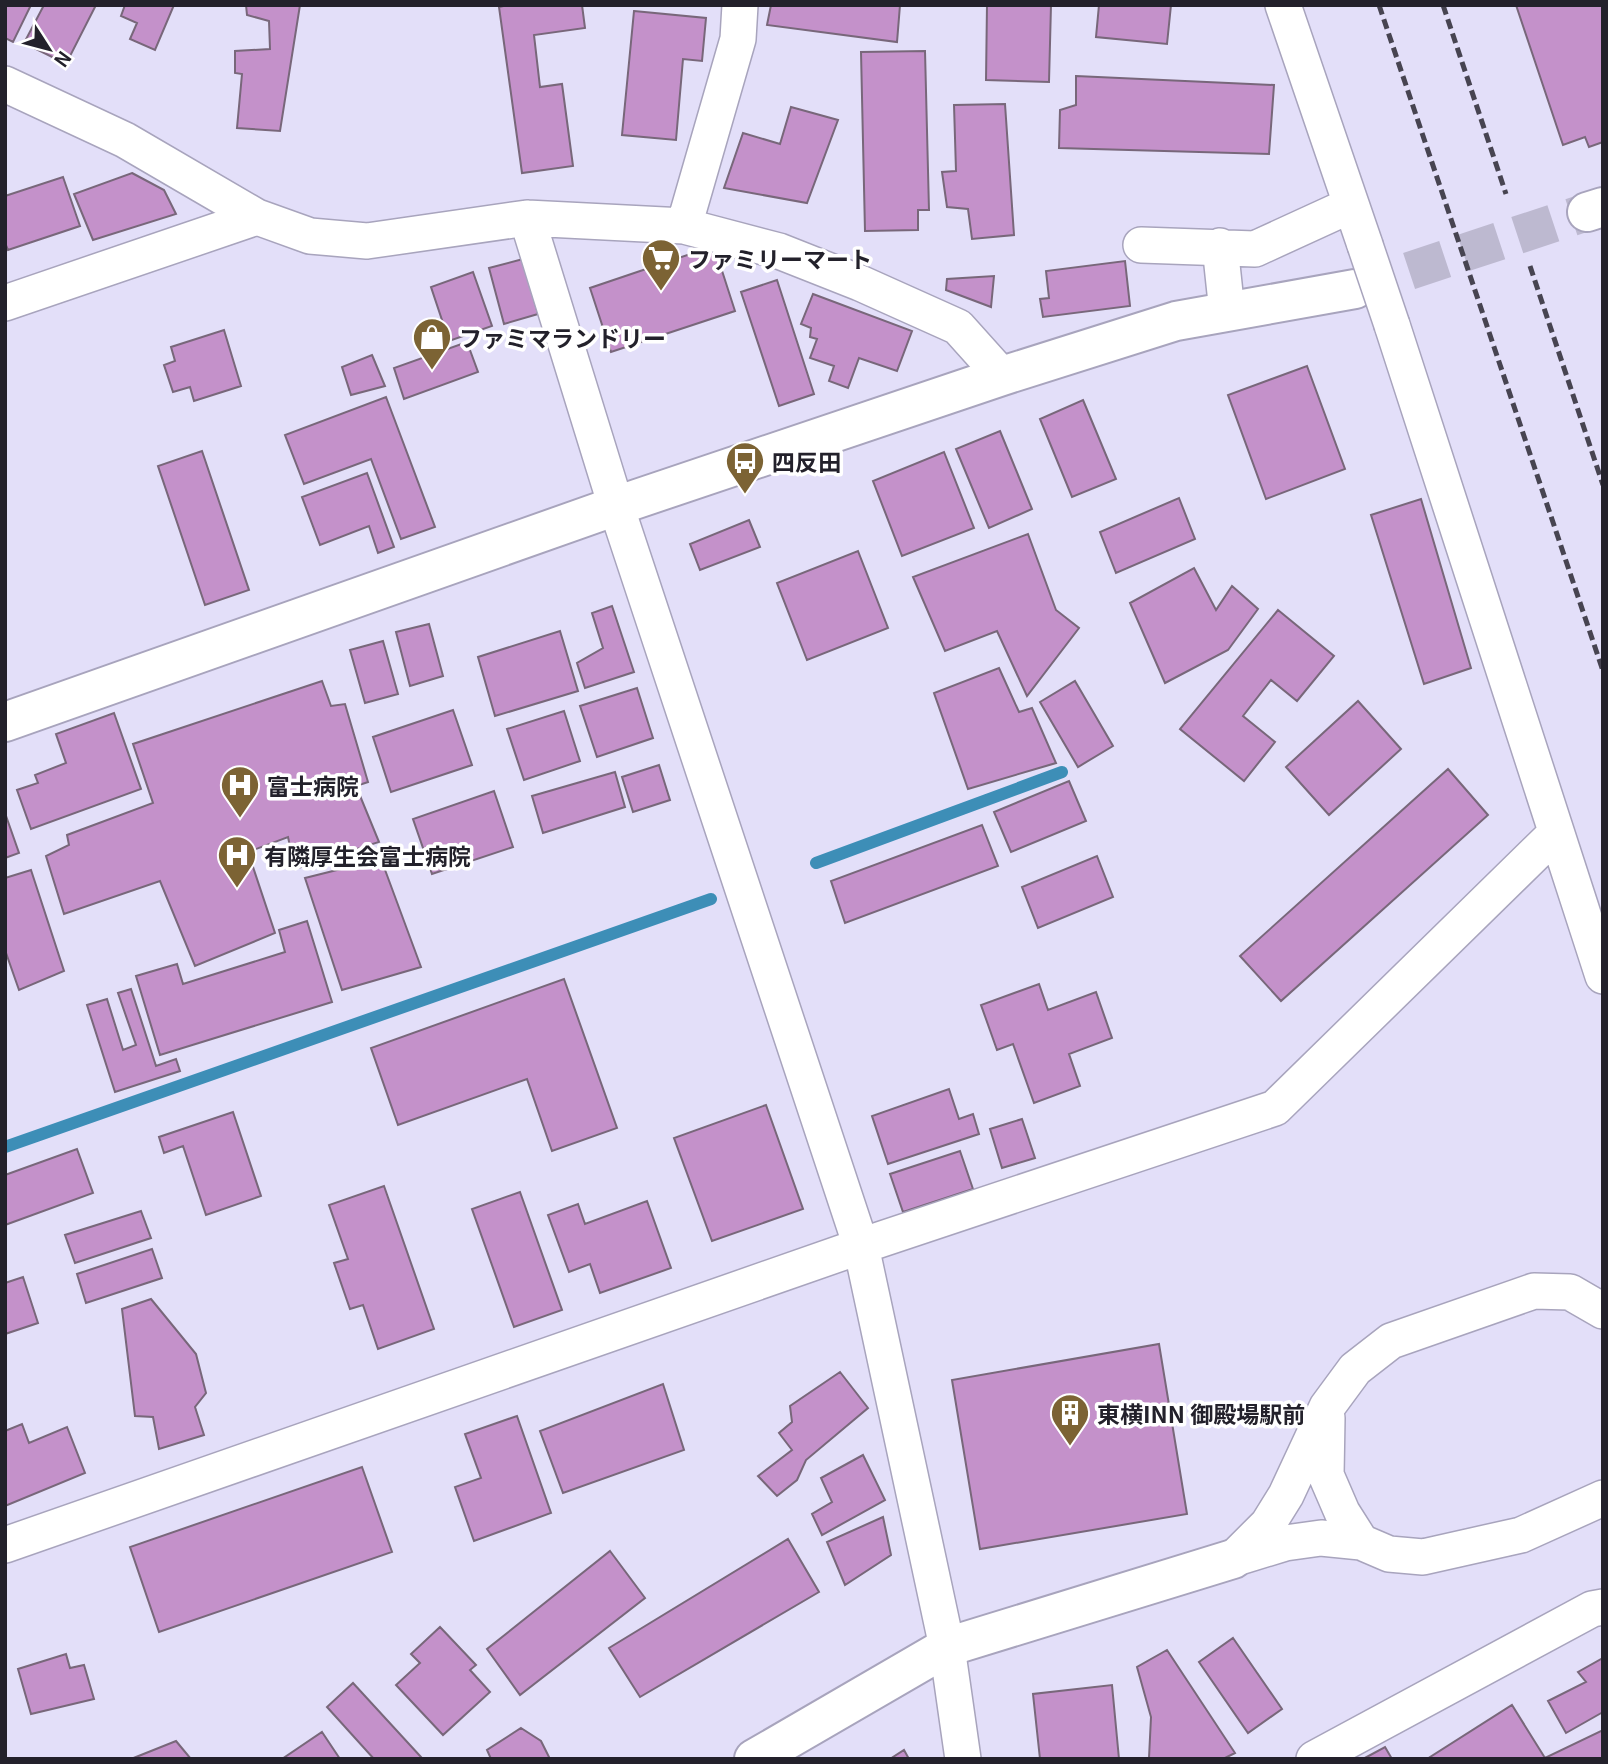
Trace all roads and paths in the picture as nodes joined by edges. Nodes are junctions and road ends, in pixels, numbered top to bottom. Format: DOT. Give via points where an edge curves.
graph roads {
  1 [pos="740,5"];
  2 [pos="1283,5"];
  3 [pos="5,84"];
  4 [pos="1351,205"];
  5 [pos="257,218"];
  6 [pos="527,218"];
  7 [pos="684,226"];
  8 [pos="1141,245"];
  9 [pos="1220,247"];
  10 [pos="1356,289"];
  11 [pos="5,303"];
  12 [pos="1227,312"];
  13 [pos="1002,376"];
  14 [pos="616,506"];
  15 [pos="5,722"];
  16 [pos="1556,833"];
  17 [pos="1603,976"];
  18 [pos="861,1247"];
  19 [pos="1603,1311"];
  20 [pos="1327,1407"];
  21 [pos="1603,1498"];
  22 [pos="1361,1542"];
  23 [pos="5,1545"];
  24 [pos="1233,1559"];
  25 [pos="1603,1606"];
  26 [pos="947,1647"];
  27 [pos="754,1759"];
  28 [pos="962,1759"];
  29 [pos="1314,1759"];
  1 -- 7 [label="street" via="738,39"];
  2 -- 4 [label="street"];
  3 -- 5 [label="street" via="125,140"];
  4 -- 9 [label="street" via="1255,249"];
  4 -- 16 [label="street, bridge"];
  5 -- 6 [label="street" via="310,236 367,241"];
  5 -- 11 [label="street"];
  6 -- 7 [label="street"];
  6 -- 14 [label="street"];
  7 -- 13 [label="street" via="779,251 958,327"];
  8 -- 9 [label="street"];
  9 -- 12 [label="street"];
  10 -- 12 [label="street"];
  12 -- 13 [label="street" via="1176,321"];
  13 -- 14 [label="street"];
  14 -- 15 [label="street"];
  14 -- 18 [label="street"];
  16 -- 17 [label="street"];
  16 -- 18 [label="street" via="1275,1108"];
  18 -- 23 [label="street"];
  18 -- 26 [label="street"];
  19 -- 20 [label="street" via="1570,1292 1534,1291 1391,1341 1355,1369"];
  20 -- 22 [label="street" via="1326,1475"];
  20 -- 24 [label="street" via="1286,1495 1268,1524"];
  21 -- 22 [label="street" via="1521,1535 1423,1557 1389,1554"];
  22 -- 24 [label="street" via="1321,1538"];
  24 -- 26 [label="street"];
  25 -- 29 [label="street"];
  26 -- 27 [label="street"];
  26 -- 28 [label="street"];
}
